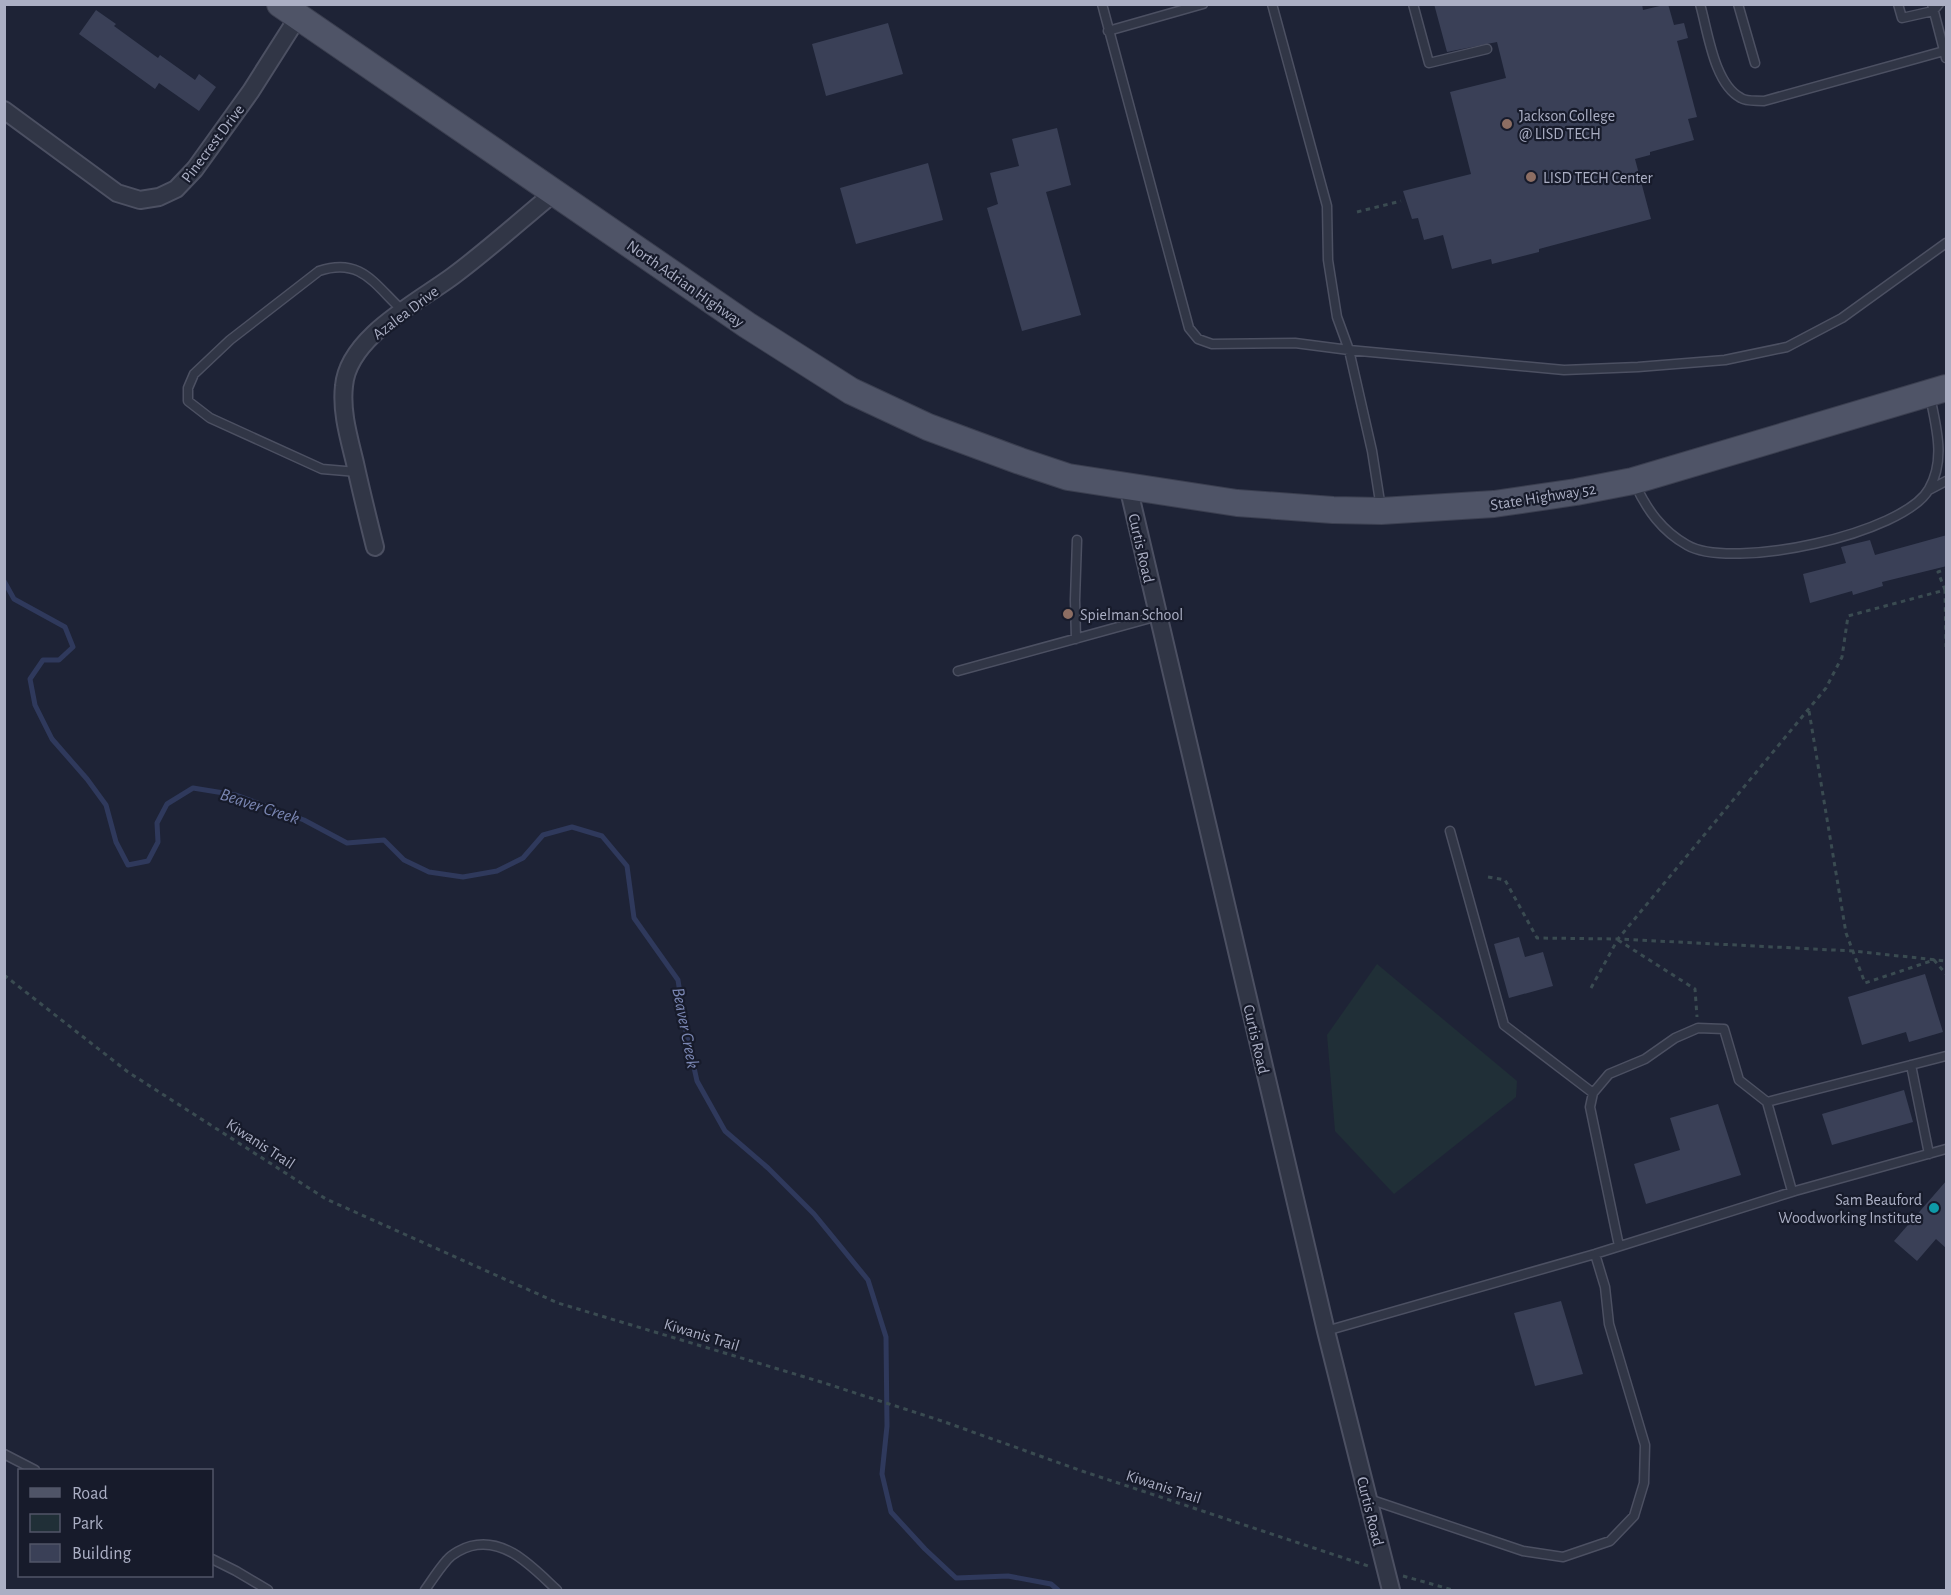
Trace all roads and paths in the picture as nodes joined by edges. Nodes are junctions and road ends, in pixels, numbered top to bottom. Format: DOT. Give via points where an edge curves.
graph roads {
  1 [pos="1102,4"];
  2 [pos="1203,4"];
  3 [pos="1272,4"];
  4 [pos="1413,4"];
  5 [pos="1700,4"];
  6 [pos="1738,4"];
  7 [pos="1898,4"];
  8 [pos="1935,7"];
  9 [pos="289,11"];
  10 [pos="1108,31"];
  11 [pos="1487,49"];
  12 [pos="1945,55"];
  13 [pos="1755,63"];
  14 [pos="4,110"];
  15 [pos="555,192"];
  16 [pos="1401,201"];
  17 [pos="1357,212"];
  18 [pos="1947,243"];
  19 [pos="402,310"];
  20 [pos="1349,350"];
  21 [pos="1938,391"];
  22 [pos="357,472"];
  23 [pos="1633,481"];
  24 [pos="1947,481"];
  25 [pos="1128,486"];
  26 [pos="1929,490"];
  27 [pos="1381,511"];
  28 [pos="1077,540"];
  29 [pos="375,547"];
  30 [pos="1947,569"];
  31 [pos="1945,590"];
  32 [pos="1158,616"];
  33 [pos="1076,639"];
  34 [pos="1947,647"];
  35 [pos="958,671"];
  36 [pos="1809,710"];
  37 [pos="1450,831"];
  38 [pos="1488,877"];
  39 [pos="1618,939"];
  40 [pos="1853,951"];
  41 [pos="1934,960"];
  42 [pos="1947,962"];
  43 [pos="1947,974"];
  44 [pos="4,975"];
  45 [pos="1591,988"];
  46 [pos="1698,1028"];
  47 [pos="1947,1056"];
  48 [pos="1911,1065"];
  49 [pos="1593,1093"];
  50 [pos="1767,1102"];
  51 [pos="1947,1149"];
  52 [pos="1929,1154"];
  53 [pos="1792,1191"];
  54 [pos="1619,1246"];
  55 [pos="1595,1254"];
  56 [pos="1326,1331"];
  57 [pos="4,1454"];
  58 [pos="33,1469"];
  59 [pos="1368,1499"];
  60 [pos="213,1560"];
  61 [pos="1386,1572"];
  62 [pos="268,1590"];
  63 [pos="425,1590"];
  64 [pos="557,1590"];
  65 [pos="1391,1590"];
  66 [pos="1453,1590"];
  1 -- 10 [label="lane"];
  2 -- 10 [label="lane"];
  3 -- 20 [label="lane" via="1327,206 1328,260 1337,316"];
  4 -- 11 [label="lane" via="1429,63"];
  5 -- 12 [label="lane" via="1727,88 1743,100 1764,100"];
  6 -- 13 [label="lane"];
  7 -- 8 [label="lane" via="1902,18"];
  8 -- 12 [label="lane"];
  9 -- 14 [label="street, Pinecrest Drive" via="251,91 195,169 176,189 159,197 140,200 117,193"];
  9 -- 15 [label="main road, North Adrian Highway"];
  10 -- 20 [label="lane" via="1188,328 1198,339 1212,344 1295,343"];
  15 -- 19 [label="street, Azalea Drive" via="453,276"];
  15 -- 25 [label="main road, North Adrian Highway" via="747,325 852,391 928,427 1020,461 1068,477"];
  16 -- 17 [label="path"];
  18 -- 20 [label="lane" via="1842,318 1787,347 1725,360 1564,370"];
  19 -- 22 [label="street, Azalea Drive" via="365,343 344,384 346,428"];
  19 -- 22 [label="lane" via="363,272 347,266 319,271 230,340 194,374 188,388 188,401 210,418 322,469"];
  20 -- 27 [label="lane"];
  21 -- 23 [label="main road, State Highway 52"];
  21 -- 26 [label="lane" via="1940,446"];
  22 -- 29 [label="street, Azalea Drive"];
  23 -- 26 [label="lane" via="1647,509 1688,546 1708,553 1731,554 1777,551 1849,535 1914,507"];
  23 -- 27 [label="main road, State Highway 52" via="1494,504"];
  24 -- 26 [label="lane"];
  25 -- 27 [label="main road, State Highway 52" via="1237,503"];
  25 -- 32 [label="street, Curtis Road"];
  28 -- 33 [label="lane"];
  30 -- 31 [label="path" via="1938,572"];
  31 -- 34 [label="path"];
  31 -- 36 [label="path" via="1848,616 1842,657"];
  32 -- 33 [label="lane"];
  32 -- 56 [label="street, Curtis Road"];
  33 -- 35 [label="lane"];
  36 -- 39 [label="path"];
  36 -- 40 [label="path" via="1846,933"];
  37 -- 49 [label="lane" via="1504,1025"];
  38 -- 39 [label="path" via="1505,880 1537,938"];
  39 -- 40 [label="path"];
  39 -- 45 [label="path"];
  39 -- 46 [label="path" via="1695,990"];
  40 -- 41 [label="path"];
  40 -- 41 [label="path" via="1865,983"];
  41 -- 42 [label="path"];
  41 -- 43 [label="path"];
  44 -- 61 [label="path, Kiwanis Trail" via="128,1072 326,1199 558,1303 942,1421"];
  46 -- 49 [label="lane" via="1675,1038 1646,1059 1609,1074"];
  46 -- 50 [label="lane" via="1724,1029 1739,1080"];
  47 -- 48 [label="lane"];
  48 -- 50 [label="lane"];
  48 -- 52 [label="lane"];
  49 -- 54 [label="lane" via="1590,1107"];
  50 -- 53 [label="lane"];
  51 -- 52 [label="lane"];
  52 -- 53 [label="lane"];
  53 -- 54 [label="lane"];
  54 -- 55 [label="lane"];
  55 -- 56 [label="lane"];
  55 -- 59 [label="lane" via="1605,1287 1609,1324 1645,1445 1644,1483 1634,1516 1610,1541 1563,1557 1523,1551"];
  56 -- 59 [label="street, Curtis Road"];
  57 -- 58 [label="lane"];
  59 -- 61 [label="street, Curtis Road"];
  60 -- 62 [label="lane"];
  61 -- 65 [label="street, Curtis Road"];
  61 -- 66 [label="path, Kiwanis Trail"];
  63 -- 64 [label="lane" via="448,1558 465,1547 483,1543 504,1547"];
}
